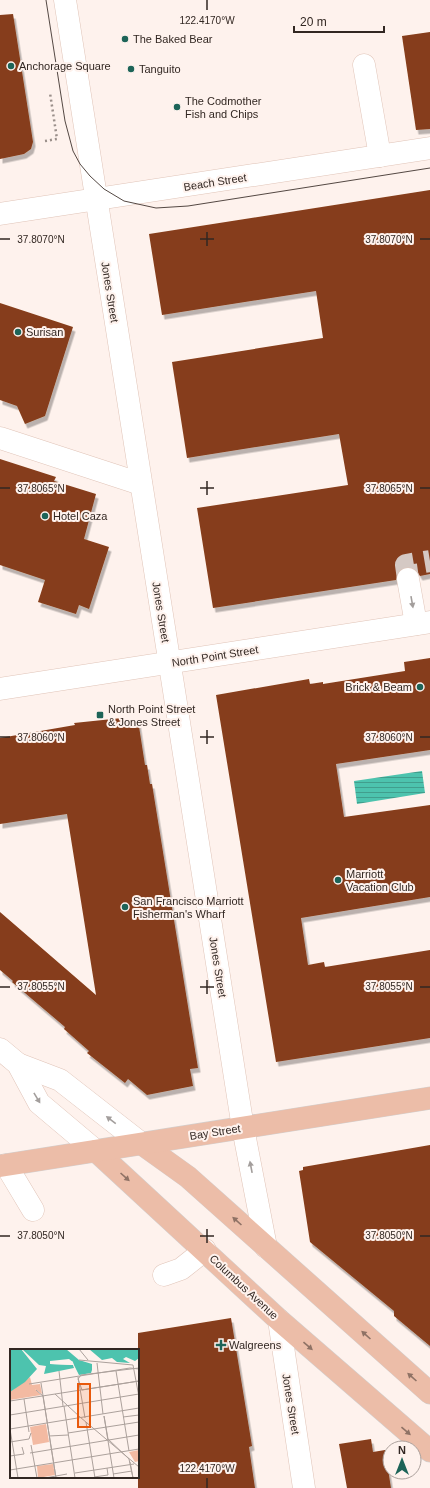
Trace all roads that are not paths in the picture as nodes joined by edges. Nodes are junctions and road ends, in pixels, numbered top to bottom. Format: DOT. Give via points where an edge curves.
graph roads {
  1 [pos="65,0"];
  2 [pos="364,65"];
  3 [pos="430,148"];
  4 [pos="380,156"];
  5 [pos="96,199"];
  6 [pos="0,214"];
  7 [pos="0,438"];
  8 [pos="141,484"];
  9 [pos="408,580"];
  10 [pos="423,623"];
  11 [pos="170,663"];
  12 [pos="0,689"];
  13 [pos="5,1054"];
  14 [pos="430,1098"];
  15 [pos="243,1128"];
  16 [pos="142,1144"];
  17 [pos="96,1150"];
  18 [pos="3,1166"];
  19 [pos="33,1210"];
  20 [pos="266,1247"];
  21 [pos="205,1250"];
  22 [pos="164,1275"];
  23 [pos="279,1320"];
  24 [pos="430,1393"];
  25 [pos="430,1451"];
  26 [pos="304,1488"];
  1 -- 5 [label="street, Jones Street"];
  2 -- 4 [label="street"];
  3 -- 4 [label="street, Beach Street"];
  4 -- 5 [label="street, Beach Street"];
  5 -- 6 [label="street, Beach Street"];
  5 -- 8 [label="street, Jones Street"];
  7 -- 8 [label="street"];
  8 -- 11 [label="street, Jones Street"];
  9 -- 10 [label="street, one-way"];
  10 -- 11 [label="street, North Point Street"];
  11 -- 12 [label="street, North Point Street"];
  11 -- 15 [label="street, Jones Street"];
  16 -- 13 [label="street, Columbus Avenue, one-way" via="60,1080"];
  13 -- 17 [label="street, Columbus Avenue, one-way" via="39,1103"];
  14 -- 15 [label="main road, Bay Street"];
  15 -- 16 [label="main road, Bay Street"];
  20 -- 15 [label="street, Jones Street, one-way"];
  16 -- 17 [label="main road, Bay Street"];
  20 -- 16 [label="main road, Columbus Avenue, one-way" via="188,1177"];
  17 -- 18 [label="main road, Bay Street"];
  17 -- 21 [label="main road, Columbus Avenue, one-way"];
  18 -- 19 [label="street"];
  24 -- 20 [label="main road, Columbus Avenue, one-way"];
  21 -- 22 [label="street" via="181,1269"];
  21 -- 23 [label="main road, Columbus Avenue"];
  23 -- 25 [label="main road, Columbus Avenue, one-way"];
  23 -- 26 [label="street, Jones Street"];
}
